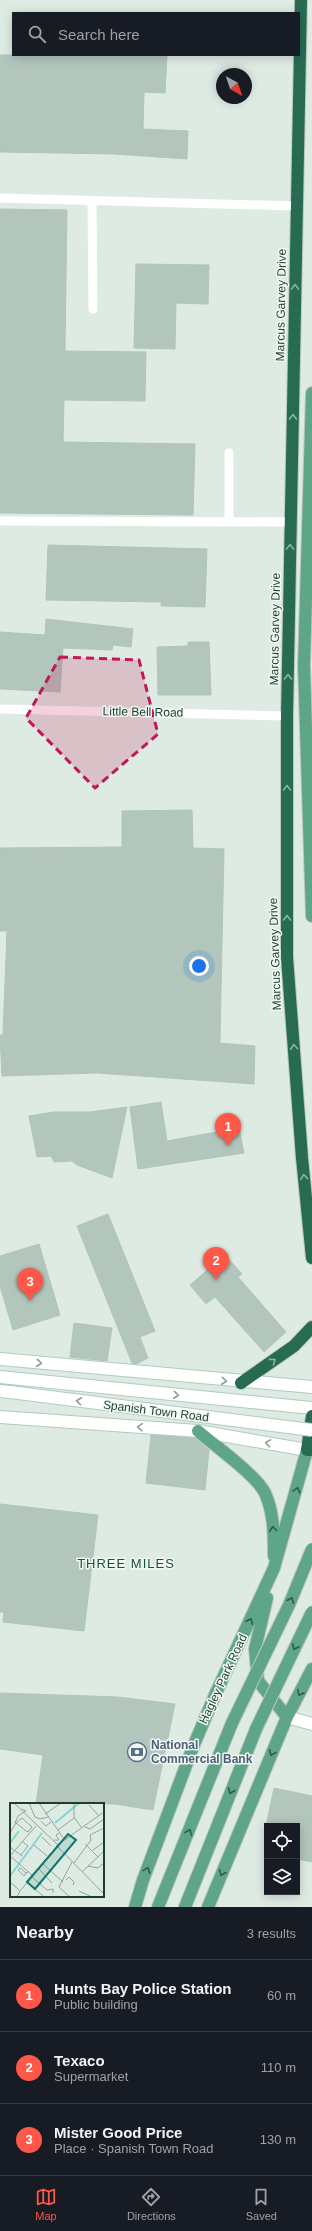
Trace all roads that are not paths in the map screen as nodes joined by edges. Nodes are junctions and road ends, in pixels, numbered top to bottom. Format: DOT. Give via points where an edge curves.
graph roads {
  1 [pos="301,0"];
  2 [pos="300,52"];
  3 [pos="300,56"];
  4 [pos="0,198"];
  5 [pos="92,202"];
  6 [pos="297,206"];
  7 [pos="92,309"];
  8 [pos="312,393"];
  9 [pos="229,453"];
  10 [pos="0,521"];
  11 [pos="229,522"];
  12 [pos="291,522"];
  13 [pos="0,709"];
  14 [pos="287,716"];
  15 [pos="312,916"];
  16 [pos="312,1258"];
  17 [pos="312,1327"];
  18 [pos="0,1359"];
  19 [pos="6,1378"];
  20 [pos="241,1382"];
  21 [pos="312,1388"];
  22 [pos="5,1392"];
  23 [pos="312,1408"];
  24 [pos="312,1416"];
  25 [pos="0,1417"];
  26 [pos="312,1430"];
  27 [pos="198,1431"];
  28 [pos="309,1450"];
  29 [pos="312,1549"];
  30 [pos="274,1568"];
  31 [pos="312,1612"];
  32 [pos="312,1669"];
  33 [pos="288,1717"];
  34 [pos="312,1724"];
  35 [pos="135,1907"];
  36 [pos="158,1907"];
  37 [pos="185,1907"];
  38 [pos="208,1907"];
  1 -- 2 [label="highway, Marcus Garvey Drive"];
  3 -- 6 [label="highway, Marcus Garvey Drive"];
  4 -- 5 [label="lane"];
  5 -- 6 [label="lane"];
  5 -- 7 [label="lane"];
  12 -- 6 [label="highway, Marcus Garvey Drive, one-way"];
  8 -- 15 [label="main road" via="304,666"];
  9 -- 11 [label="lane"];
  10 -- 11 [label="lane"];
  11 -- 12 [label="lane"];
  14 -- 12 [label="highway, Marcus Garvey Drive, one-way"];
  13 -- 14 [label="lane, Little Bell Road"];
  16 -- 14 [label="highway, Marcus Garvey Drive, one-way" via="287,957"];
  20 -- 17 [label="highway, one-way" via="294,1346"];
  18 -- 20 [label="main road, one-way"];
  19 -- 23 [label="main road, Spanish Town Road, one-way"];
  20 -- 21 [label="main road"];
  26 -- 22 [label="main road, Spanish Town Road, one-way, bridge"];
  24 -- 28 [label="highway"];
  27 -- 25 [label="main road, Spanish Town Road, one-way"];
  28 -- 27 [label="main road, Spanish Town Road, one-way"];
  30 -- 27 [label="main road, one-way" via="274,1530 264,1492 253,1476"];
  30 -- 28 [label="main road, Hagley Park Road, one-way"];
  36 -- 29 [label="main road, one-way, bridge" via="232,1723 289,1605"];
  30 -- 33 [label="main road" via="255,1649 258,1681"];
  35 -- 30 [label="main road, Hagley Park Road, one-way" via="193,1747"];
  31 -- 37 [label="main road, one-way, bridge" via="256,1729"];
  32 -- 33 [label="main road, one-way"];
  33 -- 34 [label="main road"];
  33 -- 38 [label="main road, one-way"];
}
